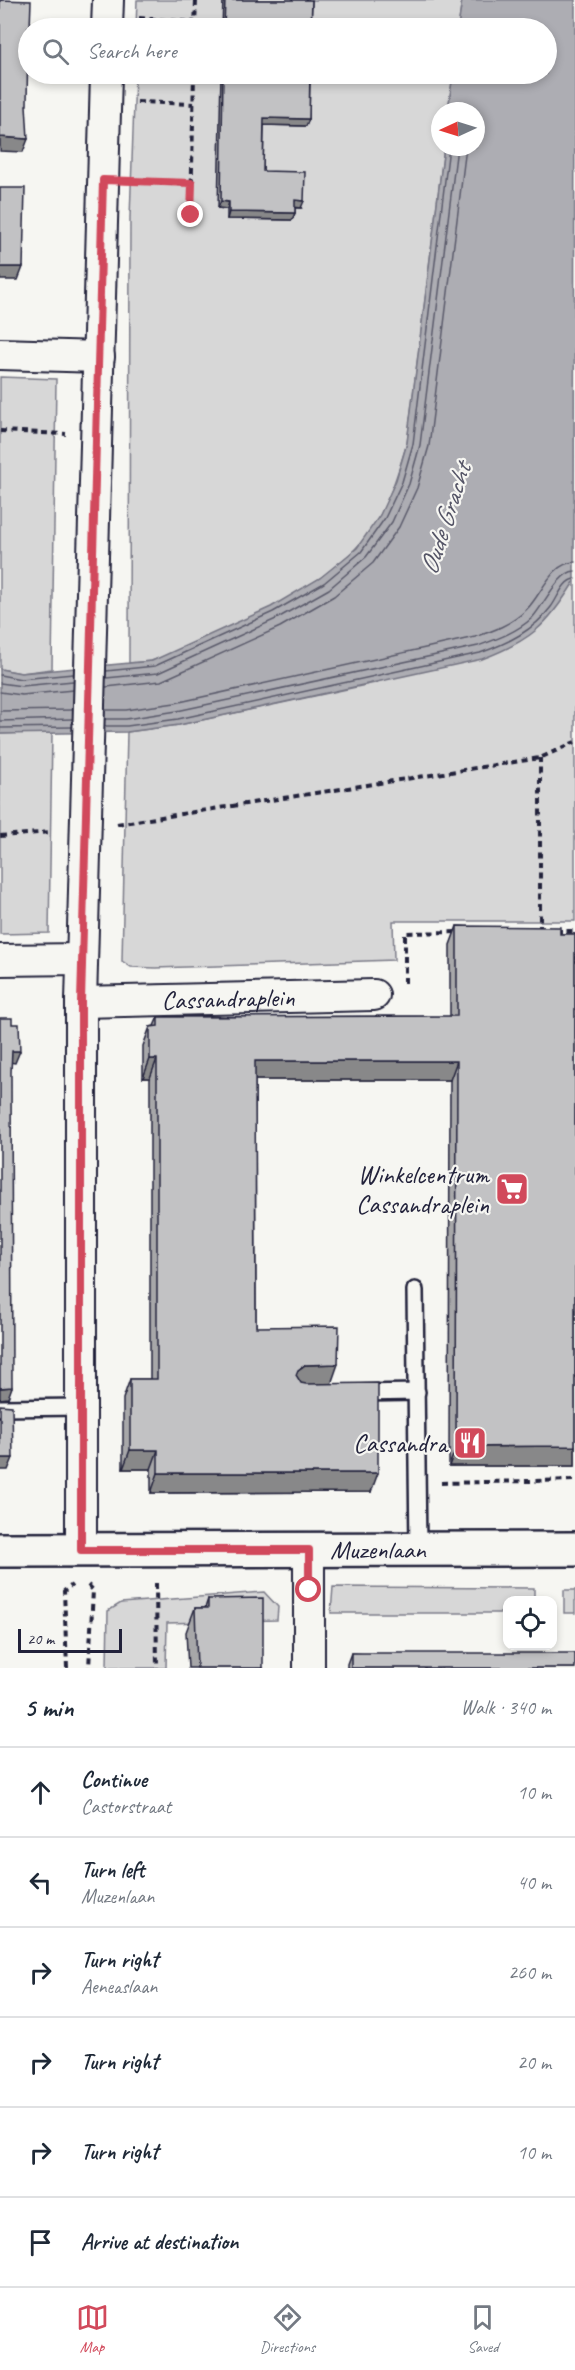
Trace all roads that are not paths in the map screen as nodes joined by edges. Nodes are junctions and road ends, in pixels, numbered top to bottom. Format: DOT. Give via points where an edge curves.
graph roads {
  1 [pos="105,87"];
  2 [pos="0,354"];
  3 [pos="99,357"];
  4 [pos="82,958"];
  5 [pos="0,960"];
  6 [pos="374,995"];
  7 [pos="81,1002"];
  8 [pos="415,1290"];
  9 [pos="417,1392"];
  10 [pos="346,1393"];
  11 [pos="81,1407"];
  12 [pos="0,1408"];
  13 [pos="418,1549"];
  14 [pos="575,1549"];
  15 [pos="0,1550"];
  16 [pos="309,1550"];
  17 [pos="80,1565"];
  18 [pos="309,1668"];
  1 -- 3 [label="street"];
  2 -- 3 [label="street"];
  3 -- 4 [label="street"];
  4 -- 5 [label="street"];
  4 -- 7 [label="street"];
  6 -- 7 [label="street, Cassandraplein"];
  7 -- 11 [label="street"];
  8 -- 9 [label="lane"];
  9 -- 10 [label="lane"];
  9 -- 13 [label="lane"];
  11 -- 12 [label="lane"];
  11 -- 17 [label="street"];
  13 -- 14 [label="street, Muzenlaan"];
  13 -- 16 [label="street, Muzenlaan"];
  15 -- 17 [label="street, Muzenlaan"];
  16 -- 17 [label="street, Muzenlaan"];
  16 -- 18 [label="street"];
}
